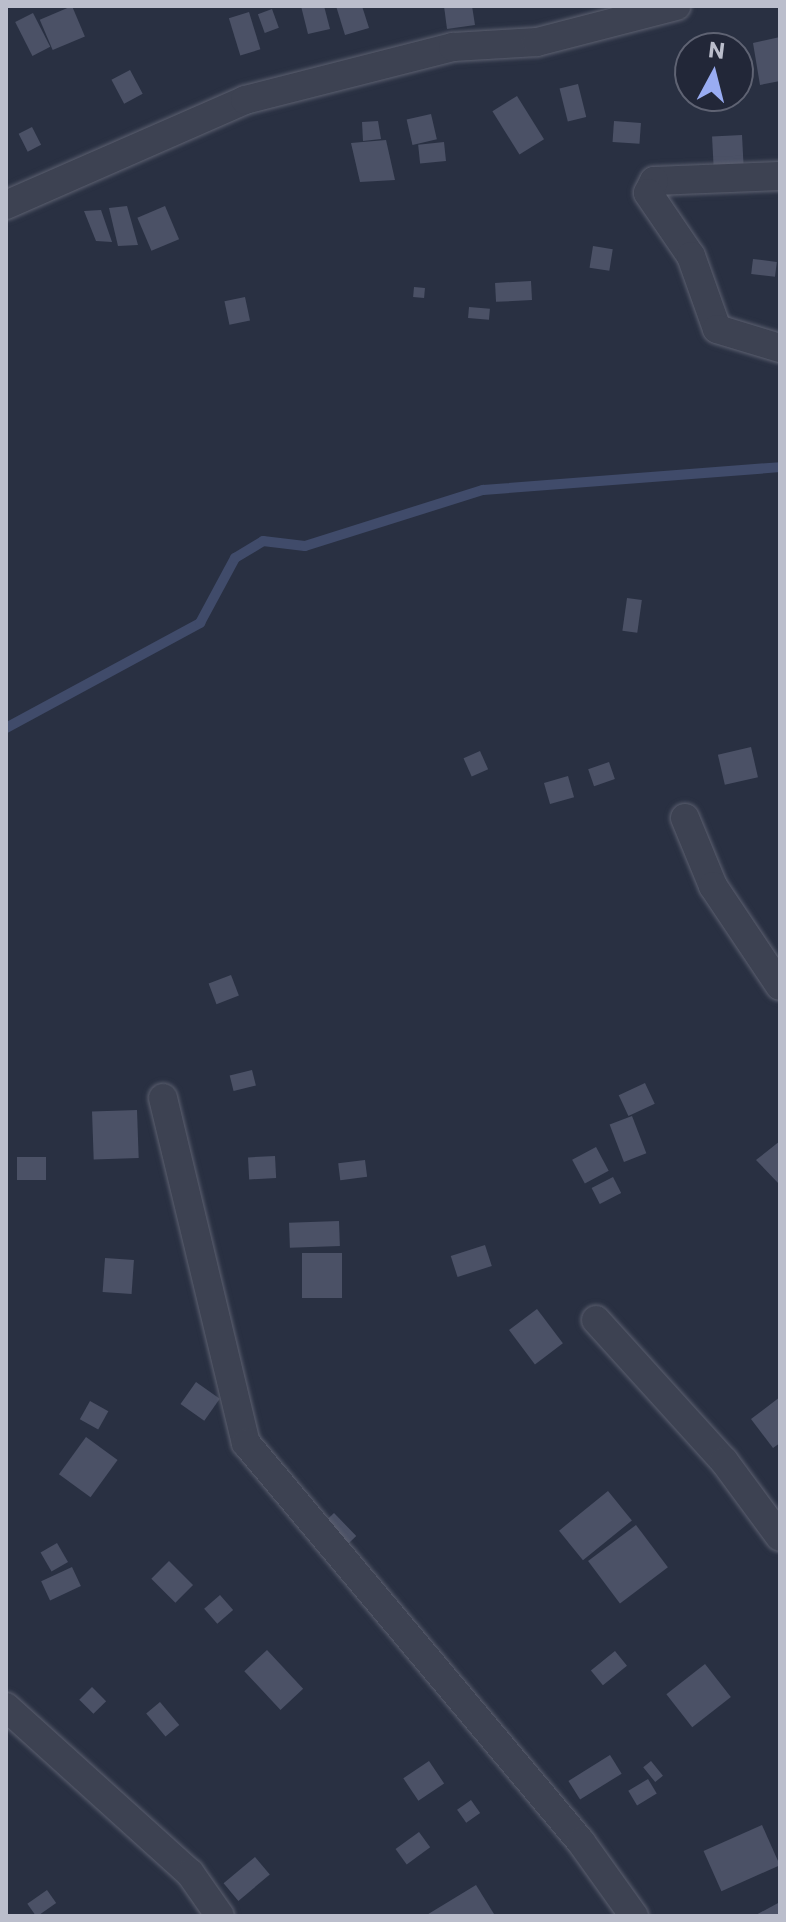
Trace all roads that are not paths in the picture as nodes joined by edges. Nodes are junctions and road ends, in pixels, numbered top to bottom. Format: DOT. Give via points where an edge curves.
graph roads {
  1 [pos="676,6"];
  2 [pos="780,176"];
  3 [pos="6,205"];
  4 [pos="780,348"];
  5 [pos="685,818"];
  6 [pos="780,986"];
  7 [pos="163,1098"];
  8 [pos="596,1320"];
  9 [pos="780,1537"];
  10 [pos="6,1707"];
  11 [pos="220,1916"];
  12 [pos="634,1916"];
  1 -- 3 [label="street" via="537,42 453,47 245,100"];
  2 -- 4 [label="street" via="654,181 648,193 691,256 717,329"];
  5 -- 6 [label="street" via="713,886"];
  7 -- 12 [label="street" via="246,1443 571,1830"];
  8 -- 9 [label="street" via="724,1461"];
  10 -- 11 [label="street" via="190,1873"];
}
